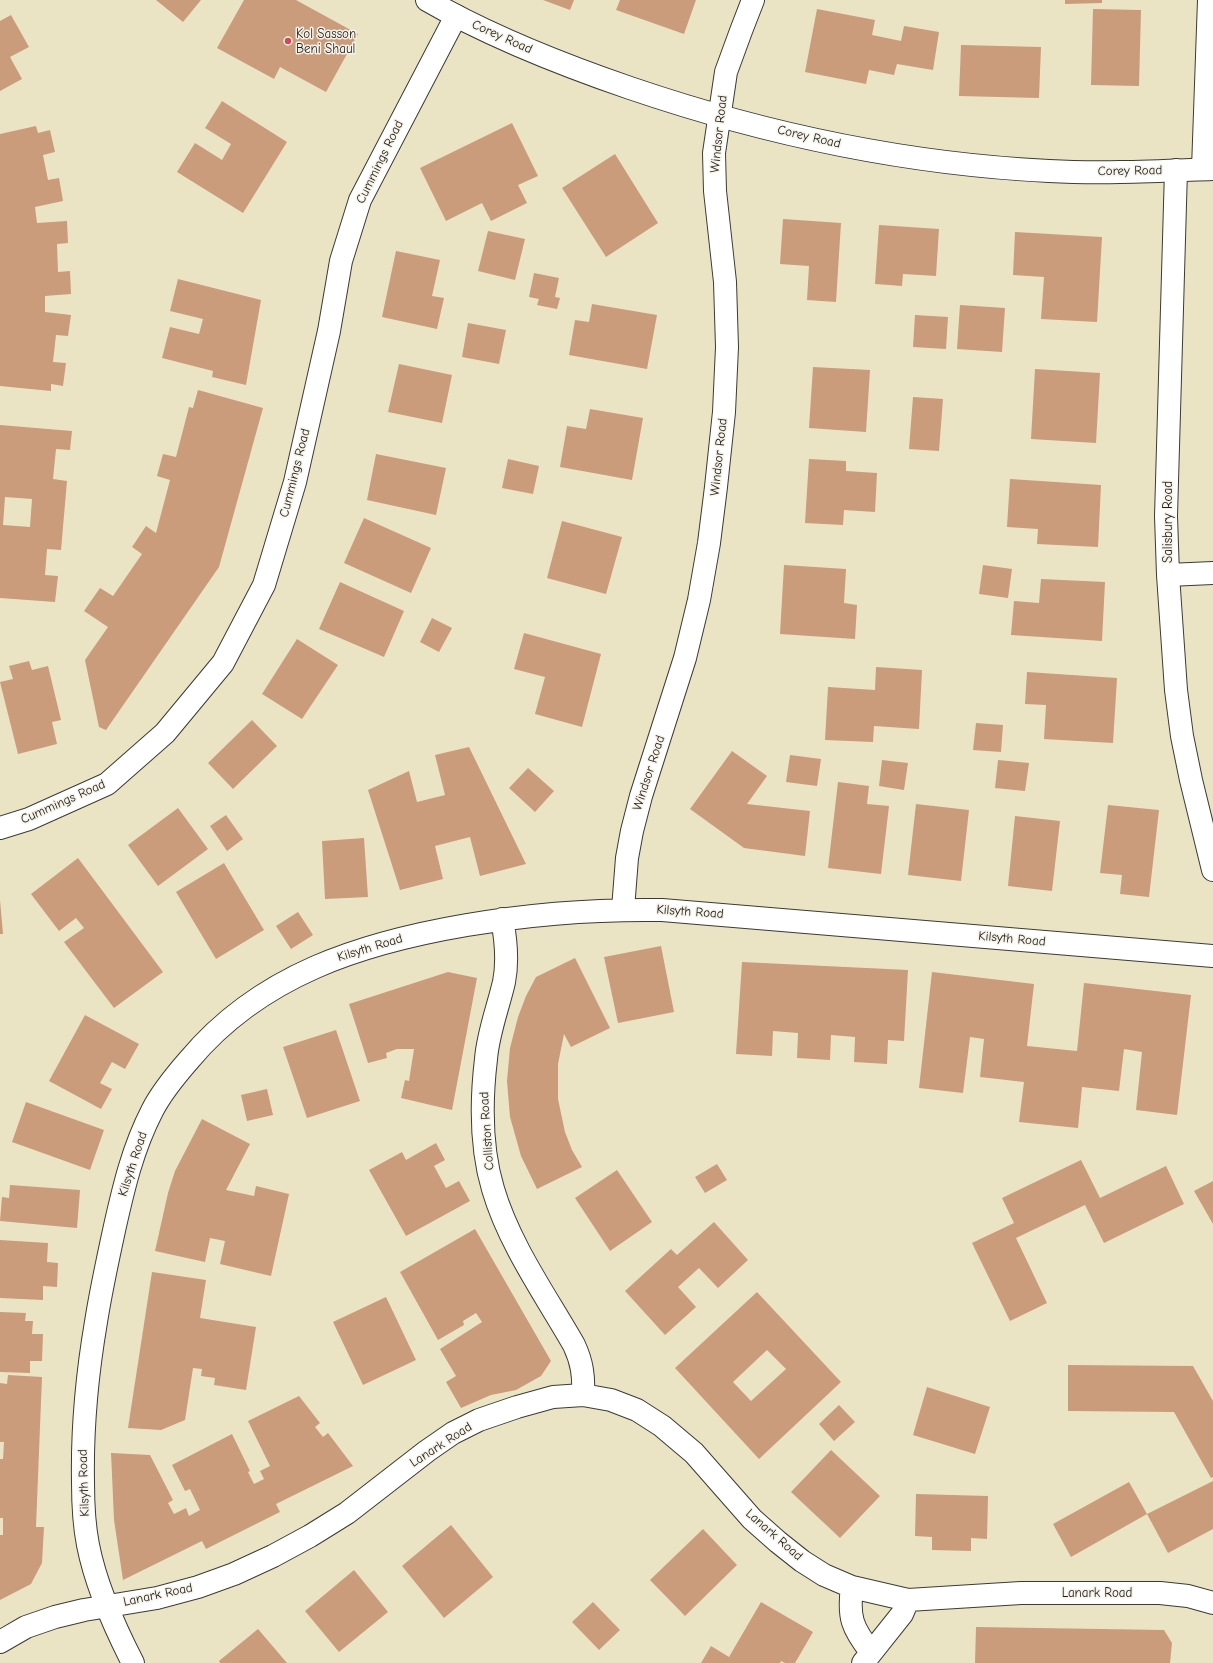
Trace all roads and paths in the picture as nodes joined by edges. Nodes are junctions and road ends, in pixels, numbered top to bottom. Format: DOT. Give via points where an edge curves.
graph roads {
  1 [pos="427,0"];
  2 [pos="753,0"];
  3 [pos="1209,0"];
  4 [pos="456,16"];
  5 [pos="719,116"];
  6 [pos="1208,169"];
  7 [pos="1176,170"];
  8 [pos="1213,573"];
  9 [pos="1168,575"];
  10 [pos="0,828"];
  11 [pos="1213,870"];
  12 [pos="622,909"];
  13 [pos="502,919"];
  14 [pos="1213,956"];
  15 [pos="583,1395"];
  16 [pos="852,1587"];
  17 [pos="908,1600"];
  18 [pos="1213,1603"];
  19 [pos="108,1606"];
  20 [pos="0,1642"];
  21 [pos="867,1658"];
  22 [pos="133,1663"];
  1 -- 4 [label="street, Corey Road"];
  2 -- 5 [label="street, Windsor Road" via="726,72"];
  3 -- 6 [label="street"];
  4 -- 5 [label="street, Corey Road" via="574,68"];
  4 -- 10 [label="street, Cummings Road" via="360,200 341,261 329,331 291,496 264,585 223,663 165,733 107,784 29,819"];
  5 -- 7 [label="street, Corey Road" via="883,153 937,162 1051,171"];
  5 -- 12 [label="street, Windsor Road" via="714,153 715,191 725,282 727,347 724,412 716,487 699,600 685,658 632,831 626,858"];
  6 -- 7 [label="street, Corey Road"];
  7 -- 9 [label="street, Salisbury Road" via="1166,516"];
  8 -- 9 [label="street"];
  9 -- 11 [label="street, Salisbury Road" via="1182,736"];
  12 -- 13 [label="street, Kilsyth Road" via="561,912"];
  12 -- 14 [label="street, Kilsyth Road" via="662,910"];
  13 -- 15 [label="street, Colliston Road" via="506,940 504,982 493,1021 483,1091 486,1157 502,1216 581,1362"];
  13 -- 19 [label="street, Kilsyth Road" via="369,946 327,961 292,978 259,997 200,1046 175,1076 154,1108 137,1142 126,1178 102,1288 86,1392 82,1447 83,1505 94,1570"];
  15 -- 16 [label="street, Lanark Road" via="611,1400 636,1410 662,1426 694,1453 752,1519 778,1542 824,1575"];
  15 -- 19 [label="street, Lanark Road" via="553,1397 479,1420 427,1451 347,1513 273,1556 234,1574 156,1598"];
  16 -- 17 [label="street, Lanark Road"];
  16 -- 21 [label="street" via="850,1616"];
  17 -- 18 [label="street, Lanark Road" via="1021,1593 1160,1593 1188,1596"];
  17 -- 21 [label="street" via="902,1614"];
  19 -- 20 [label="street, Lanark Road" via="55,1617 26,1627"];
  19 -- 22 [label="street, Kilsyth Road"];
}
